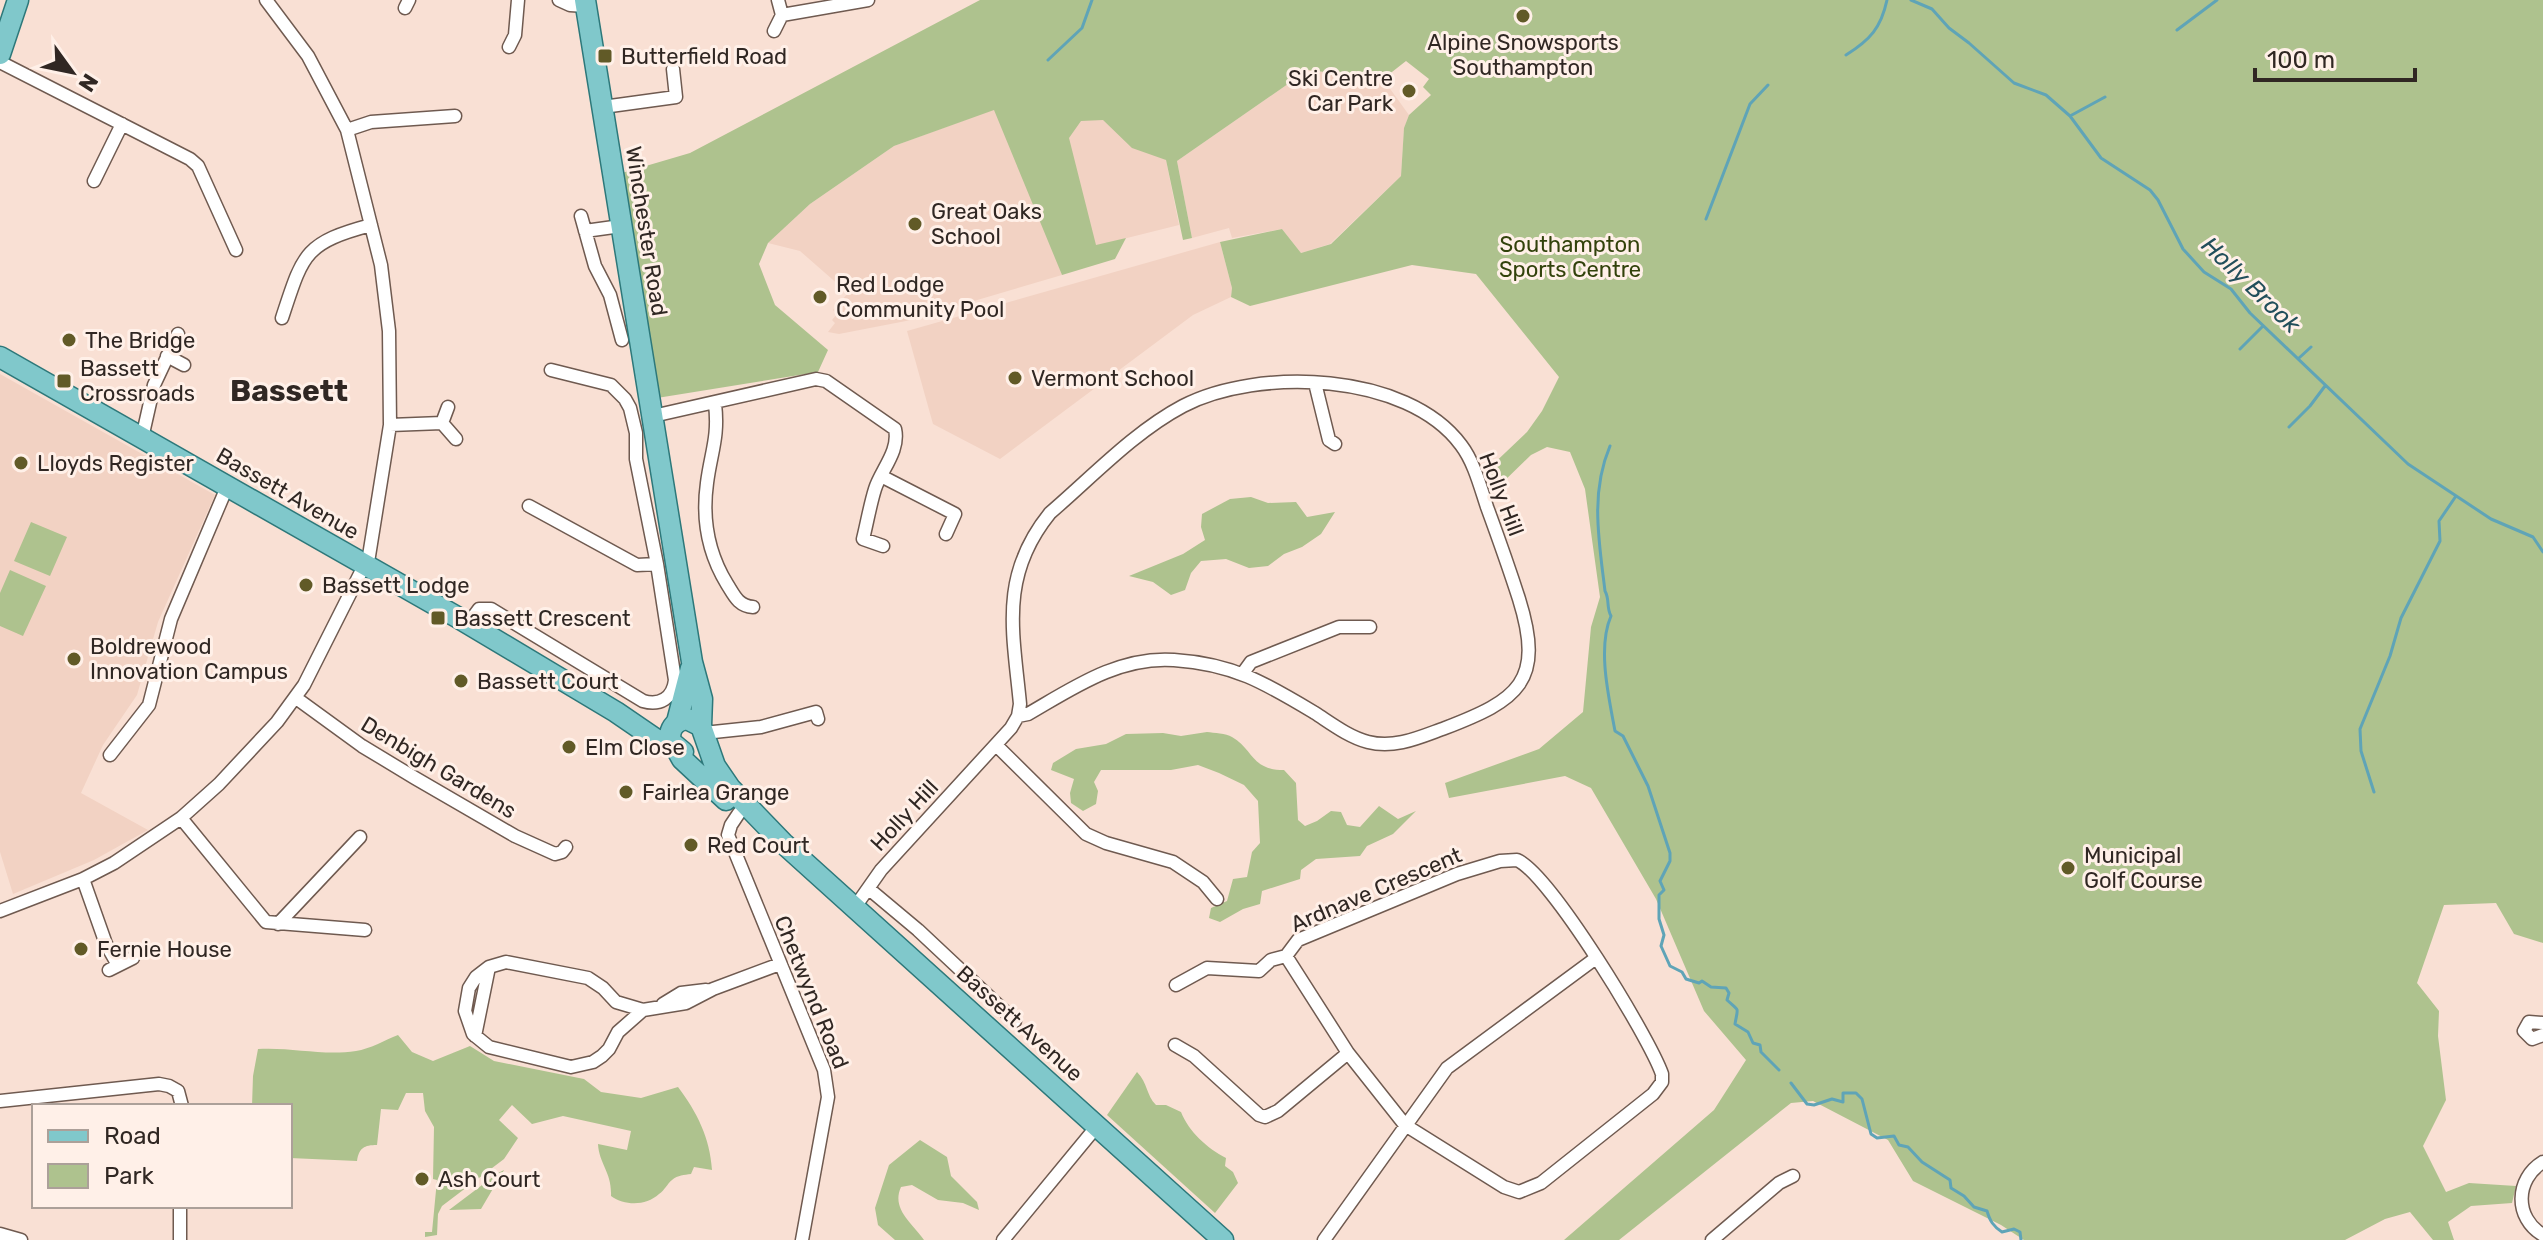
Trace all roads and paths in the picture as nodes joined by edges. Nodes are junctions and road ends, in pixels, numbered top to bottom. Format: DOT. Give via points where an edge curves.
graph roads {
  1 [pos="18,0"];
  2 [pos="266,0"];
  3 [pos="518,0"];
  4 [pos="559,0"];
  5 [pos="778,0"];
  6 [pos="868,0"];
  7 [pos="585,3"];
  8 [pos="782,15"];
  9 [pos="774,31"];
  10 [pos="516,40"];
  11 [pos="0,54"];
  12 [pos="0,62"];
  13 [pos="673,69"];
  14 [pos="603,107"];
  15 [pos="455,116"];
  16 [pos="122,124"];
  17 [pos="347,130"];
  18 [pos="94,181"];
  19 [pos="581,216"];
  20 [pos="371,225"];
  21 [pos="621,226"];
  22 [pos="585,231"];
  23 [pos="236,250"];
  24 [pos="282,318"];
  25 [pos="617,333"];
  26 [pos="178,334"];
  27 [pos="167,356"];
  28 [pos="0,357"];
  29 [pos="184,365"];
  30 [pos="551,370"];
  31 [pos="1315,383"];
  32 [pos="715,404"];
  33 [pos="148,406"];
  34 [pos="448,407"];
  35 [pos="653,416"];
  36 [pos="442,423"];
  37 [pos="390,425"];
  38 [pos="121,426"];
  39 [pos="142,438"];
  40 [pos="456,439"];
  41 [pos="1335,444"];
  42 [pos="662,471"];
  43 [pos="639,474"];
  44 [pos="881,476"];
  45 [pos="227,487"];
  46 [pos="529,506"];
  47 [pos="946,534"];
  48 [pos="883,546"];
  49 [pos="657,564"];
  50 [pos="365,565"];
  51 [pos="753,607"];
  52 [pos="468,624"];
  53 [pos="1370,627"];
  54 [pos="692,662"];
  55 [pos="1243,673"];
  56 [pos="296,698"];
  57 [pos="817,711"];
  58 [pos="616,712"];
  59 [pos="1018,716"];
  60 [pos="676,723"];
  61 [pos="703,733"];
  62 [pos="996,745"];
  63 [pos="675,748"];
  64 [pos="110,755"];
  65 [pos="739,813"];
  66 [pos="181,818"];
  67 [pos="360,837"];
  68 [pos="783,843"];
  69 [pos="566,847"];
  70 [pos="83,879"];
  71 [pos="869,889"];
  72 [pos="1217,899"];
  73 [pos="855,907"];
  74 [pos="0,911"];
  75 [pos="278,924"];
  76 [pos="365,930"];
  77 [pos="1286,956"];
  78 [pos="133,958"];
  79 [pos="1596,958"];
  80 [pos="780,964"];
  81 [pos="1176,985"];
  82 [pos="616,1002"];
  83 [pos="643,1010"];
  84 [pos="1015,1021"];
  85 [pos="2543,1023"];
  86 [pos="618,1032"];
  87 [pos="2543,1035"];
  88 [pos="1175,1045"];
  89 [pos="1348,1053"];
  90 [pos="0,1101"];
  91 [pos="181,1104"];
  92 [pos="1405,1125"];
  93 [pos="1097,1126"];
  94 [pos="2543,1162"];
  95 [pos="1793,1176"];
  96 [pos="180,1208"];
  97 [pos="0,1234"];
  98 [pos="2543,1235"];
  99 [pos="21,1240"];
  100 [pos="180,1240"];
  101 [pos="802,1240"];
  102 [pos="1003,1240"];
  103 [pos="1223,1240"];
  104 [pos="1324,1240"];
  105 [pos="1712,1240"];
  1 -- 11 [label="main road"];
  2 -- 17 [label="street" via="308,56"];
  3 -- 10 [label="street"];
  4 -- 7 [label="street"];
  5 -- 8 [label="street"];
  6 -- 8 [label="street"];
  7 -- 14 [label="main road, Winchester Road"];
  8 -- 9 [label="street"];
  12 -- 16 [label="street"];
  13 -- 14 [label="street" via="677,104"];
  14 -- 21 [label="main road, Winchester Road"];
  15 -- 17 [label="street" via="371,122"];
  16 -- 18 [label="street"];
  16 -- 23 [label="street" via="198,166"];
  17 -- 20 [label="street"];
  19 -- 22 [label="street"];
  20 -- 24 [label="street" via="341,232 314,247"];
  20 -- 37 [label="street" via="387,301"];
  21 -- 22 [label="street"];
  21 -- 35 [label="main road, Winchester Road"];
  22 -- 25 [label="street" via="610,295"];
  26 -- 27 [label="street"];
  27 -- 29 [label="street"];
  27 -- 33 [label="street"];
  28 -- 38 [label="main road, Bassett Avenue"];
  30 -- 43 [label="street" via="611,385 625,399 636,433"];
  31 -- 41 [label="street" via="1329,440"];
  31 -- 55 [label="street, Holly Hill" via="1382,393 1429,417 1459,442 1527,622 1527,666 1513,692 1489,712 1413,740 1381,745 1352,736"];
  31 -- 59 [label="street, Holly Hill" via="1255,386 1184,406 1148,429 1050,513 1023,561 1012,598"];
  32 -- 35 [label="street"];
  32 -- 44 [label="street" via="826,381 895,429 895,448"];
  32 -- 51 [label="street" via="718,427 707,483 709,545 739,602"];
  33 -- 38 [label="street"];
  33 -- 39 [label="street"];
  34 -- 36 [label="street"];
  35 -- 42 [label="main road, Winchester Road"];
  36 -- 37 [label="street"];
  36 -- 40 [label="street"];
  37 -- 50 [label="street"];
  38 -- 39 [label="main road, Bassett Avenue"];
  39 -- 45 [label="main road, Bassett Avenue"];
  42 -- 43 [label="street"];
  42 -- 54 [label="main road, Winchester Road"];
  43 -- 49 [label="street"];
  44 -- 47 [label="street" via="955,514"];
  44 -- 48 [label="street" via="863,539"];
  45 -- 50 [label="main road, Bassett Avenue"];
  45 -- 64 [label="street" via="171,619 149,705"];
  46 -- 49 [label="street" via="637,565"];
  49 -- 52 [label="street" via="675,680 659,703 643,701 487,607"];
  50 -- 52 [label="main road, Bassett Avenue"];
  50 -- 56 [label="street"];
  52 -- 58 [label="main road, Bassett Avenue"];
  53 -- 55 [label="street" via="1339,627 1251,662"];
  54 -- 60 [label="main road, Winchester Road"];
  54 -- 61 [label="main road, Winchester Road" via="702,699"];
  55 -- 59 [label="street, Holly Hill" via="1172,660 1126,665"];
  56 -- 66 [label="street" via="239,764"];
  56 -- 69 [label="street, Denbigh Gardens" via="362,746 515,836 555,854"];
  57 -- 61 [label="street" via="761,727"];
  58 -- 60 [label="main road, Bassett Avenue"];
  58 -- 63 [label="main road, Bassett Avenue"];
  59 -- 62 [label="street, Holly Hill"];
  60 -- 61 [label="main road" via="687,719"];
  60 -- 63 [label="main road" via="670,737"];
  61 -- 63 [label="main road" via="695,751"];
  61 -- 68 [label="main road, Bassett Avenue" via="722,777"];
  62 -- 71 [label="street, Holly Hill"];
  62 -- 72 [label="street" via="1086,834 1173,862 1203,882"];
  63 -- 65 [label="main road, Bassett Avenue"];
  65 -- 68 [label="main road, Bassett Avenue"];
  65 -- 80 [label="street, Chetwynd Road" via="728,835"];
  66 -- 70 [label="street"];
  66 -- 75 [label="street" via="263,920"];
  67 -- 75 [label="street"];
  68 -- 73 [label="main road, Bassett Avenue"];
  70 -- 74 [label="street"];
  70 -- 78 [label="street" via="114,967"];
  71 -- 73 [label="street, Holly Hill"];
  71 -- 84 [label="street, Bassett Avenue"];
  73 -- 93 [label="main road, Bassett Avenue"];
  75 -- 76 [label="street"];
  77 -- 79 [label="street, Ardnave Crescent" via="1298,940 1457,874 1510,860 1525,863 1536,874"];
  77 -- 81 [label="street" via="1271,960 1260,975 1216,966 1192,982"];
  77 -- 89 [label="street, Ardnave Crescent"];
  79 -- 92 [label="street" via="1447,1068"];
  79 -- 92 [label="street, Ardnave Crescent" via="1659,1065 1662,1082 1653,1094 1541,1183 1519,1192"];
  80 -- 83 [label="street" via="686,1003"];
  80 -- 101 [label="street, Chetwynd Road" via="827,1083"];
  82 -- 83 [label="street"];
  82 -- 86 [label="street"];
  82 -- 86 [label="street" via="588,978 515,962 489,967 475,1036 497,1050 571,1067 602,1056"];
  83 -- 86 [label="street"];
  85 -- 87 [label="street" via="2529,1022 2524,1031 2532,1039"];
  88 -- 89 [label="street" via="1265,1117"];
  89 -- 92 [label="street, Ardnave Crescent"];
  90 -- 91 [label="street" via="159,1084 178,1091"];
  92 -- 104 [label="street"];
  93 -- 102 [label="street"];
  93 -- 103 [label="main road, Bassett Avenue"];
  94 -- 98 [label="street" via="2527,1176 2521,1201 2529,1224"];
  95 -- 105 [label="street"];
  96 -- 100 [label="street"];
  97 -- 99 [label="street"];
}
